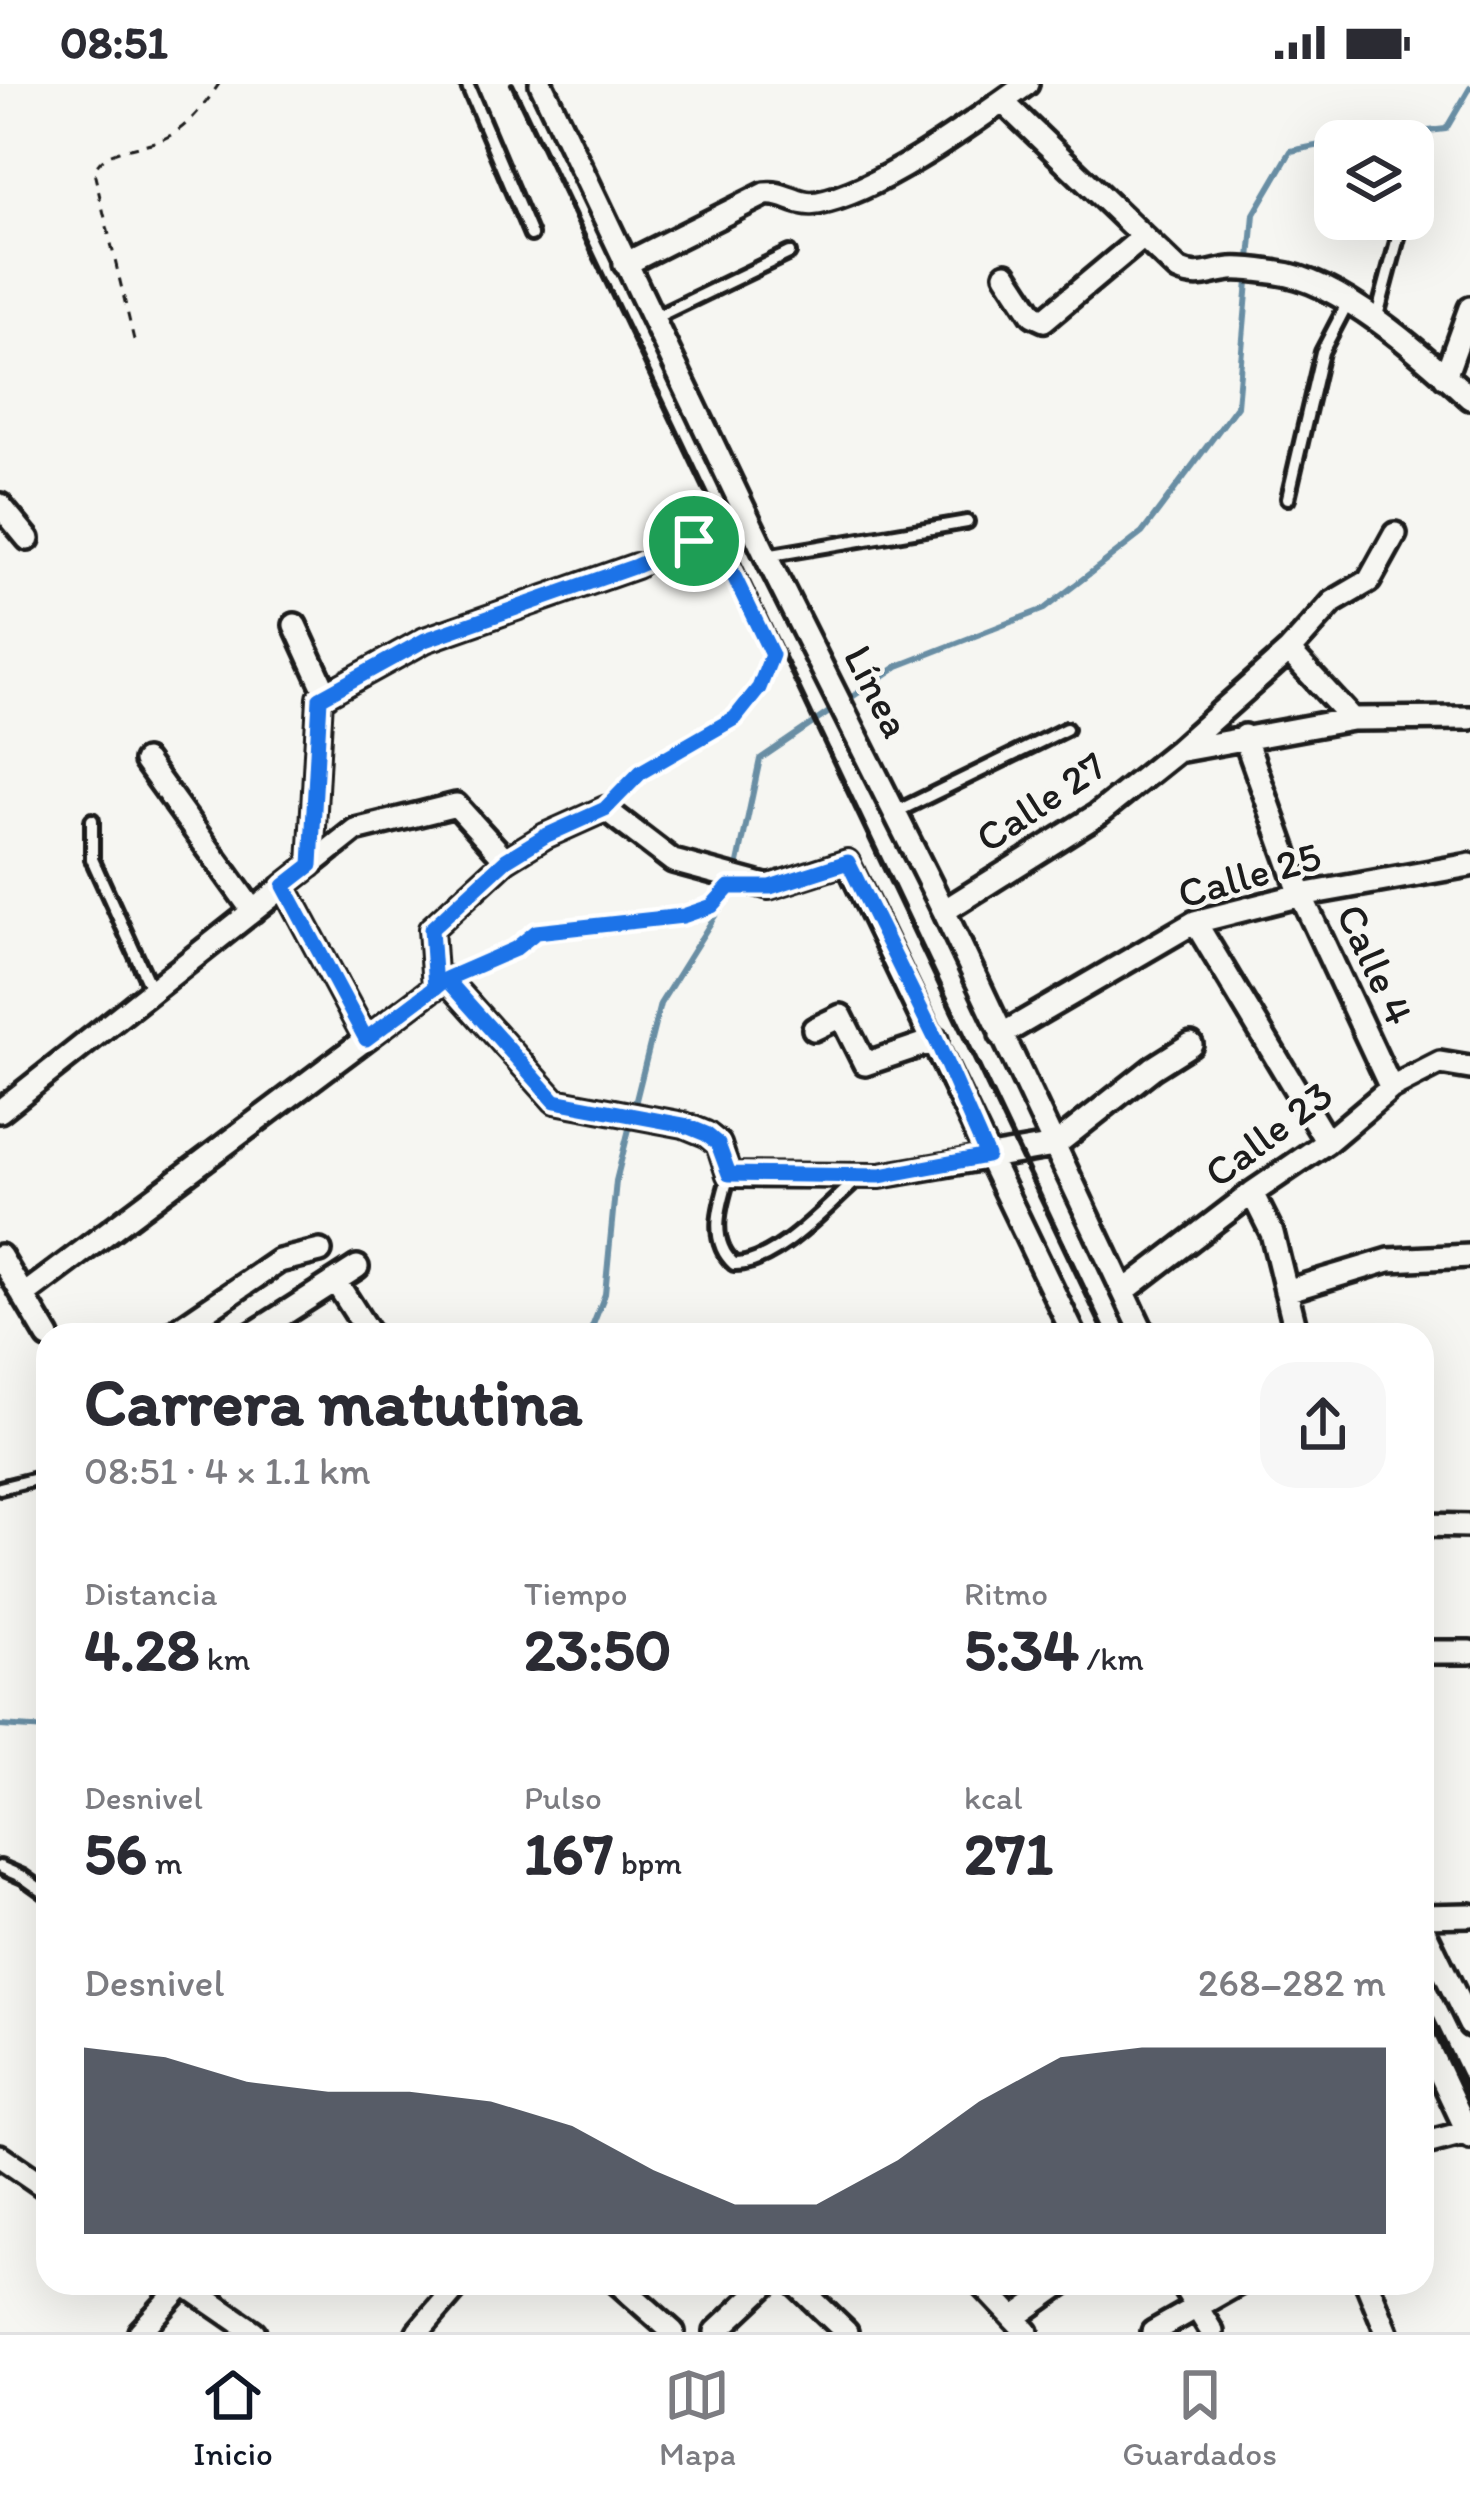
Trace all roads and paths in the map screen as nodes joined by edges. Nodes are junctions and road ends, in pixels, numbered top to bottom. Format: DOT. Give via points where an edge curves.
graph roads {
  1 [pos="219,84"];
  2 [pos="467,84"];
  3 [pos="542,84"];
  4 [pos="1028,84"];
  5 [pos="1003,102"];
  6 [pos="531,235"];
  7 [pos="1142,238"];
  8 [pos="1397,240"];
  9 [pos="790,253"];
  10 [pos="625,264"];
  11 [pos="1006,274"];
  12 [pos="1347,304"];
  13 [pos="1470,308"];
  14 [pos="652,319"];
  15 [pos="1376,320"];
  16 [pos="134,340"];
  17 [pos="1445,376"];
  18 [pos="1470,398"];
  19 [pos="1288,498"];
  20 [pos="0,505"];
  21 [pos="967,522"];
  22 [pos="1395,534"];
  23 [pos="28,539"];
  24 [pos="766,556"];
  25 [pos="636,566"];
  26 [pos="295,626"];
  27 [pos="1289,650"];
  28 [pos="327,694"];
  29 [pos="1470,718"];
  30 [pos="1352,719"];
  31 [pos="1066,729"];
  32 [pos="1244,736"];
  33 [pos="1177,751"];
  34 [pos="145,761"];
  35 [pos="605,809"];
  36 [pos="896,812"];
  37 [pos="92,820"];
  38 [pos="506,860"];
  39 [pos="311,865"];
  40 [pos="1470,865"];
  41 [pos="284,886"];
  42 [pos="729,887"];
  43 [pos="1301,895"];
  44 [pos="944,910"];
  45 [pos="254,911"];
  46 [pos="1195,922"];
  47 [pos="441,983"];
  48 [pos="152,991"];
  49 [pos="814,1029"];
  50 [pos="1000,1035"];
  51 [pos="366,1039"];
  52 [pos="936,1040"];
  53 [pos="1191,1044"];
  54 [pos="1470,1068"];
  55 [pos="1390,1088"];
  56 [pos="0,1111"];
  57 [pos="1327,1142"];
  58 [pos="1054,1146"];
  59 [pos="987,1156"];
  60 [pos="729,1174"];
  61 [pos="862,1176"];
  62 [pos="1252,1193"];
  63 [pos="320,1251"];
  64 [pos="0,1256"];
  65 [pos="1470,1256"];
  66 [pos="357,1267"];
  67 [pos="336,1282"];
  68 [pos="1124,1291"];
  69 [pos="1286,1291"];
  70 [pos="23,1296"];
  71 [pos="39,1323"];
  72 [pos="188,1323"];
  73 [pos="270,1323"];
  74 [pos="362,1323"];
  75 [pos="1069,1323"];
  76 [pos="1139,1323"];
  77 [pos="1294,1323"];
  78 [pos="36,1479"];
  79 [pos="0,1488"];
  80 [pos="1434,1525"];
  81 [pos="1470,1526"];
  82 [pos="1434,1652"];
  83 [pos="1470,1652"];
  84 [pos="0,1867"];
  85 [pos="36,1886"];
  86 [pos="1470,1916"];
  87 [pos="1434,1920"];
  88 [pos="1434,1947"];
  89 [pos="1470,2025"];
  90 [pos="1434,2061"];
  91 [pos="1469,2134"];
  92 [pos="1434,2141"];
  93 [pos="0,2156"];
  94 [pos="36,2181"];
  95 [pos="173,2295"];
  96 [pos="201,2295"];
  97 [pos="450,2295"];
  98 [pos="631,2295"];
  99 [pos="755,2295"];
  100 [pos="807,2295"];
  101 [pos="993,2295"];
  102 [pos="1051,2295"];
  103 [pos="1190,2295"];
  104 [pos="1217,2295"];
  105 [pos="1372,2295"];
  106 [pos="1197,2306"];
  107 [pos="1020,2325"];
  108 [pos="140,2332"];
  109 [pos="254,2332"];
  110 [pos="418,2332"];
  111 [pos="673,2332"];
  112 [pos="716,2332"];
  113 [pos="846,2332"];
  114 [pos="1153,2332"];
  115 [pos="1212,2332"];
  116 [pos="1387,2332"];
  1 -- 16 [label="path" via="176,133 106,154 94,172"];
  2 -- 6 [label="lane"];
  3 -- 10 [label="street, Línea"];
  4 -- 5 [label="street"];
  5 -- 7 [label="street"];
  5 -- 10 [label="street" via="871,186 816,204 765,194"];
  7 -- 11 [label="street" via="1044,320"];
  7 -- 12 [label="street" via="1192,277 1230,269 1283,273"];
  8 -- 15 [label="lane"];
  9 -- 14 [label="lane"];
  10 -- 14 [label="street, Línea"];
  12 -- 15 [label="street"];
  12 -- 19 [label="lane" via="1322,352"];
  13 -- 17 [label="street"];
  14 -- 24 [label="street, Línea"];
  15 -- 17 [label="street"];
  17 -- 18 [label="street"];
  20 -- 23 [label="street"];
  21 -- 24 [label="lane"];
  22 -- 27 [label="street, Calle 27" via="1369,581 1333,602"];
  24 -- 36 [label="street, Línea"];
  25 -- 28 [label="street" via="425,640"];
  25 -- 35 [label="path" via="694,541 717,541 772,655 735,718 641,772"];
  26 -- 28 [label="street"];
  27 -- 30 [label="street"];
  27 -- 33 [label="street, Calle 27"];
  28 -- 39 [label="street" via="320,698"];
  29 -- 30 [label="street, Calle 27"];
  30 -- 32 [label="street, Calle 27"];
  31 -- 36 [label="lane"];
  32 -- 33 [label="street, Calle 27"];
  32 -- 43 [label="street, Calle 4"];
  33 -- 44 [label="street, Calle 27" via="1097,815"];
  34 -- 45 [label="street"];
  35 -- 38 [label="street"];
  35 -- 52 [label="street" via="673,862 770,887 848,862"];
  36 -- 44 [label="street, Línea"];
  37 -- 48 [label="lane" via="92,859"];
  38 -- 39 [label="street" via="456,805 355,830"];
  38 -- 47 [label="street" via="431,929"];
  39 -- 41 [label="street"];
  40 -- 43 [label="street, Calle 25"];
  41 -- 45 [label="street"];
  41 -- 51 [label="street"];
  42 -- 47 [label="path" via="712,906 683,916 536,932"];
  43 -- 46 [label="street, Calle 25"];
  43 -- 55 [label="street, Calle 4"];
  44 -- 50 [label="street, Línea"];
  45 -- 48 [label="street"];
  46 -- 50 [label="street, Calle 25"];
  46 -- 57 [label="street"];
  47 -- 51 [label="street"];
  47 -- 60 [label="street" via="555,1101 706,1134"];
  48 -- 56 [label="street"];
  49 -- 52 [label="street" via="841,1016 865,1064"];
  50 -- 58 [label="street, Línea"];
  51 -- 70 [label="street"];
  52 -- 59 [label="street"];
  53 -- 58 [label="street"];
  54 -- 55 [label="street, Calle 23" via="1440,1064"];
  55 -- 57 [label="street, Calle 23"];
  57 -- 62 [label="street, Calle 23"];
  58 -- 59 [label="street"];
  58 -- 68 [label="street, Línea"];
  59 -- 61 [label="street"];
  59 -- 75 [label="street"];
  60 -- 61 [label="street"];
  60 -- 61 [label="lane" via="719,1209 722,1253 734,1264 771,1254"];
  62 -- 68 [label="street, Calle 23"];
  62 -- 69 [label="street"];
  63 -- 72 [label="street" via="279,1262"];
  64 -- 70 [label="street"];
  65 -- 69 [label="street" via="1389,1260"];
  66 -- 67 [label="street"];
  67 -- 73 [label="street"];
  67 -- 74 [label="street"];
  68 -- 76 [label="street, Línea"];
  69 -- 77 [label="street"];
  70 -- 71 [label="street"];
  78 -- 79 [label="lane"];
  80 -- 81 [label="street"];
  82 -- 83 [label="street"];
  84 -- 85 [label="lane"];
  86 -- 87 [label="street"];
  88 -- 89 [label="street"];
  90 -- 91 [label="street"];
  91 -- 92 [label="street"];
  93 -- 94 [label="street"];
  95 -- 108 [label="street"];
  96 -- 109 [label="street"];
  97 -- 110 [label="street"];
  98 -- 111 [label="street"];
  99 -- 112 [label="street"];
  100 -- 113 [label="street"];
  101 -- 107 [label="street"];
  102 -- 107 [label="street"];
  103 -- 106 [label="street"];
  104 -- 106 [label="street"];
  105 -- 116 [label="street"];
  106 -- 114 [label="street"];
  106 -- 115 [label="street"];
}
